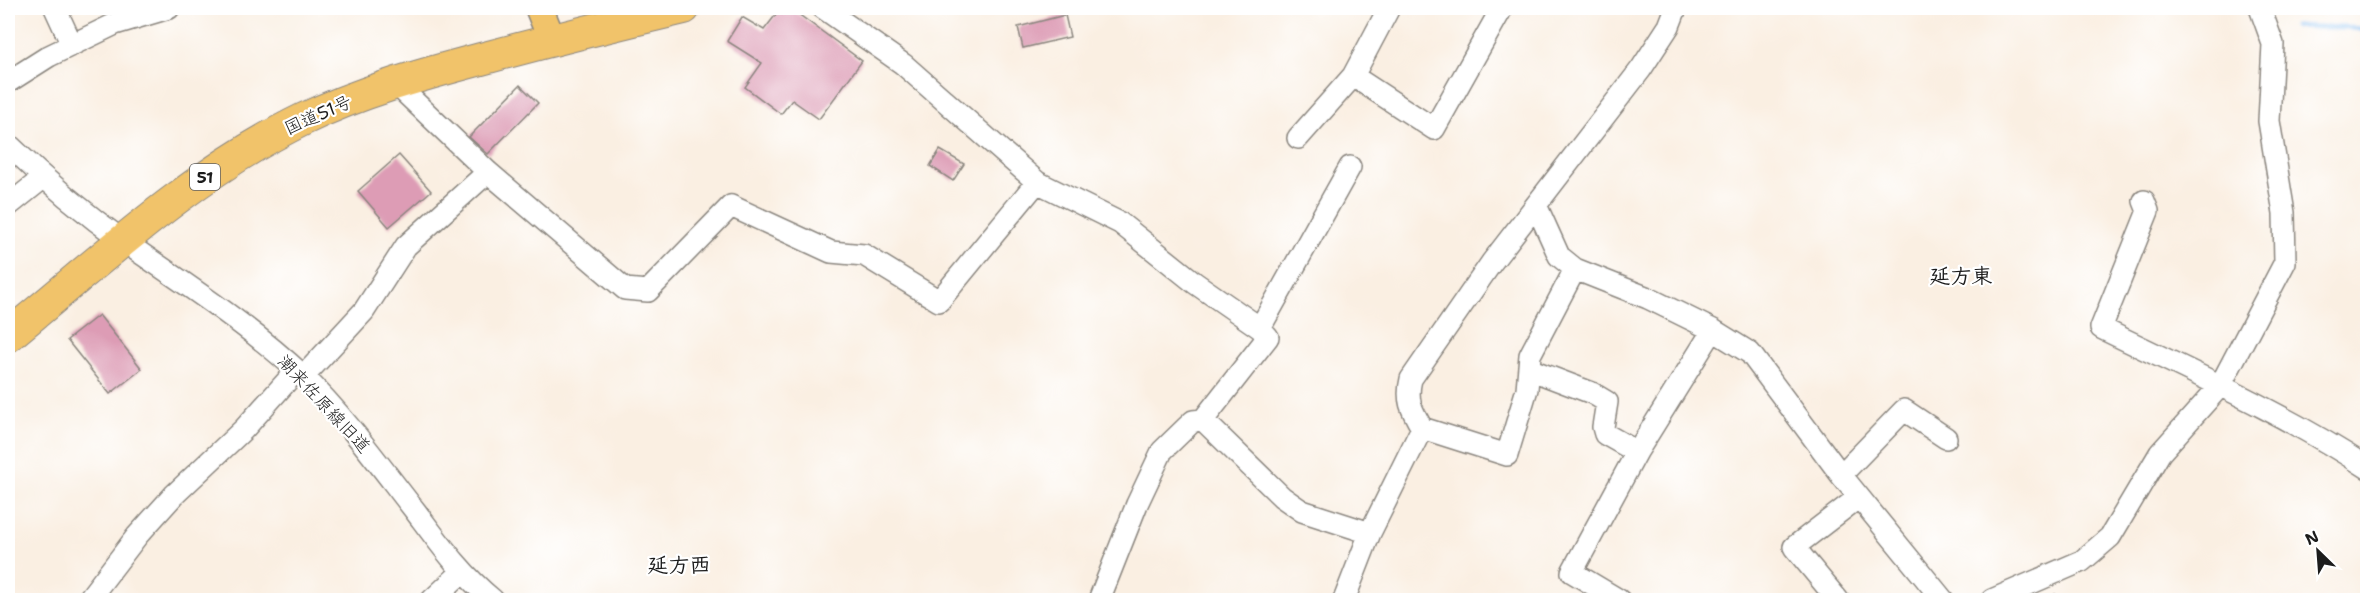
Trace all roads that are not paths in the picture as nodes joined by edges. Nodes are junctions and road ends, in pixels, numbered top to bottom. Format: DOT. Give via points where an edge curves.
graph roads {
  1 [pos="55,8"];
  2 [pos="169,8"];
  3 [pos="539,8"];
  4 [pos="684,8"];
  5 [pos="823,8"];
  6 [pos="1389,8"];
  7 [pos="1502,8"];
  8 [pos="1676,8"];
  9 [pos="2260,8"];
  10 [pos="552,40"];
  11 [pos="72,45"];
  12 [pos="1353,76"];
  13 [pos="8,82"];
  14 [pos="396,84"];
  15 [pos="1298,138"];
  16 [pos="8,144"];
  17 [pos="1350,166"];
  18 [pos="488,172"];
  19 [pos="43,178"];
  20 [pos="1036,182"];
  21 [pos="2144,201"];
  22 [pos="1536,205"];
  23 [pos="8,206"];
  24 [pos="123,241"];
  25 [pos="1575,269"];
  26 [pos="1260,328"];
  27 [pos="1713,330"];
  28 [pos="8,336"];
  29 [pos="1529,369"];
  30 [pos="300,374"];
  31 [pos="2220,386"];
  32 [pos="1203,420"];
  33 [pos="1422,428"];
  34 [pos="1946,438"];
  35 [pos="1637,452"];
  36 [pos="2367,468"];
  37 [pos="1841,475"];
  38 [pos="1859,497"];
  39 [pos="1370,533"];
  40 [pos="462,572"];
  41 [pos="88,600"];
  42 [pos="432,600"];
  43 [pos="493,600"];
  44 [pos="1099,600"];
  45 [pos="1344,600"];
  46 [pos="1619,600"];
  47 [pos="1838,600"];
  48 [pos="1943,600"];
  49 [pos="1992,600"];
  1 -- 11 [label="street"];
  2 -- 11 [label="street" via="115,24"];
  3 -- 10 [label="main road"];
  4 -- 10 [label="highway, 国道51号 / 51"];
  5 -- 20 [label="street" via="903,64"];
  6 -- 12 [label="street"];
  7 -- 12 [label="street" via="1434,129"];
  8 -- 22 [label="street" via="1670,27 1641,69"];
  9 -- 31 [label="street" via="2273,44 2269,121 2283,213 2285,262"];
  10 -- 14 [label="highway, 国道51号 / 51"];
  11 -- 13 [label="street"];
  12 -- 15 [label="street"];
  14 -- 18 [label="street"];
  14 -- 24 [label="highway, 国道51号 / 51" via="305,119 257,145 188,189"];
  16 -- 19 [label="street, 潮来佐原線旧道"];
  17 -- 26 [label="street"];
  18 -- 20 [label="street" via="625,289 648,291 731,206 831,252 864,255 939,302"];
  18 -- 30 [label="street" via="406,246 364,311"];
  19 -- 23 [label="street"];
  19 -- 24 [label="street, 潮来佐原線旧道"];
  20 -- 26 [label="street" via="1120,223"];
  21 -- 31 [label="street" via="2148,212 2101,328"];
  22 -- 25 [label="street" via="1559,256"];
  22 -- 33 [label="street" via="1411,379 1407,393"];
  24 -- 28 [label="highway, 国道51号 / 51"];
  24 -- 30 [label="street, 潮来佐原線旧道" via="262,340"];
  25 -- 27 [label="street"];
  25 -- 29 [label="street" via="1530,355"];
  26 -- 32 [label="street" via="1268,338"];
  27 -- 35 [label="street"];
  27 -- 37 [label="street" via="1750,353"];
  29 -- 33 [label="street" via="1527,390 1507,455"];
  29 -- 35 [label="street" via="1607,402 1605,434"];
  30 -- 40 [label="street, 潮来佐原線旧道" via="362,442"];
  30 -- 41 [label="street" via="174,495"];
  31 -- 36 [label="street"];
  31 -- 49 [label="street" via="2160,453 2110,537 2082,561"];
  32 -- 39 [label="street" via="1281,497 1302,511"];
  32 -- 44 [label="street" via="1193,421 1162,451"];
  33 -- 39 [label="street"];
  34 -- 37 [label="street" via="1904,410"];
  35 -- 46 [label="street" via="1572,572"];
  37 -- 38 [label="street"];
  38 -- 47 [label="street" via="1794,548"];
  38 -- 48 [label="street"];
  39 -- 45 [label="street"];
  40 -- 42 [label="street"];
  40 -- 43 [label="street, 潮来佐原線旧道"];
}
